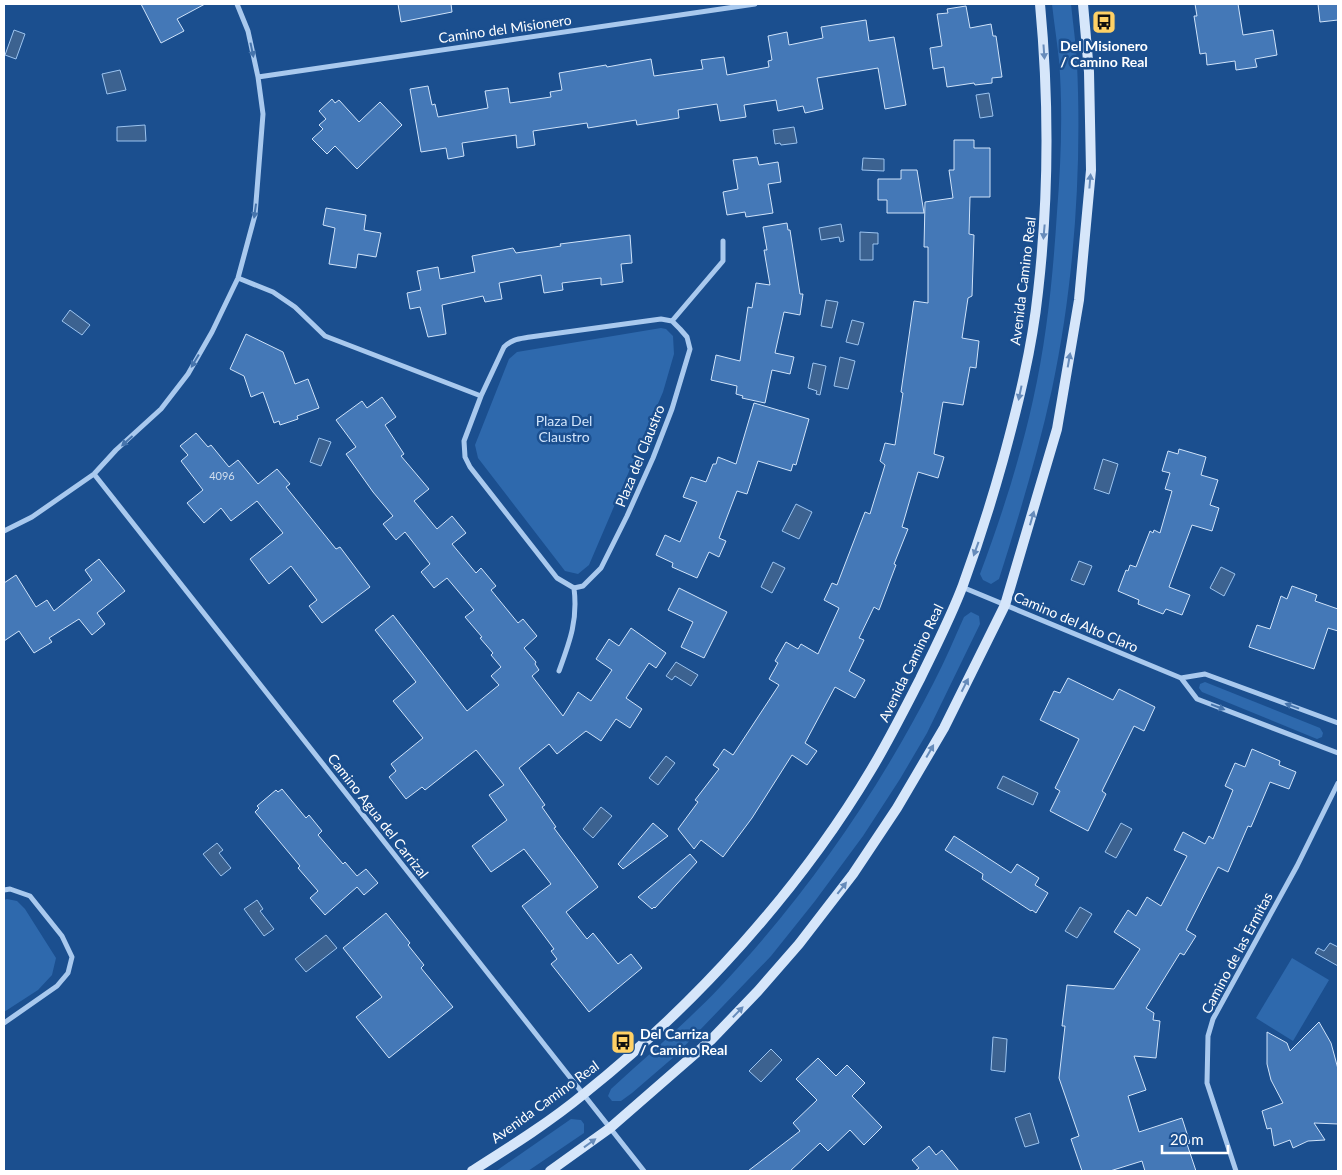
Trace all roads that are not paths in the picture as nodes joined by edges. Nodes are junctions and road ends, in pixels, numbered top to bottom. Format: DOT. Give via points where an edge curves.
graph roads {
  1 [pos="237,4"];
  2 [pos="755,4"];
  3 [pos="1040,4"];
  4 [pos="1083,4"];
  5 [pos="258,77"];
  6 [pos="723,241"];
  7 [pos="238,278"];
  8 [pos="672,321"];
  9 [pos="481,396"];
  10 [pos="94,474"];
  11 [pos="4,531"];
  12 [pos="962,587"];
  13 [pos="574,588"];
  14 [pos="1005,605"];
  15 [pos="559,671"];
  16 [pos="1181,678"];
  17 [pos="1338,722"];
  18 [pos="1338,753"];
  19 [pos="1338,783"];
  20 [pos="4,890"];
  21 [pos="4,1022"];
  22 [pos="584,1095"];
  23 [pos="610,1128"];
  24 [pos="472,1171"];
  25 [pos="550,1171"];
  26 [pos="644,1171"];
  27 [pos="1236,1171"];
  1 -- 5 [label="street, one-way" via="248,31"];
  2 -- 5 [label="street, Camino del Misionero"];
  3 -- 12 [label="main road, Avenida Camino Real, one-way" via="1048,131 1046,208 1038,295 1014,420 987,516"];
  14 -- 4 [label="main road, one-way" via="1057,429 1079,300 1091,170 1089,72"];
  5 -- 7 [label="street, one-way" via="263,114 255,215"];
  6 -- 8 [label="street" via="723,261"];
  7 -- 9 [label="street" via="272,292 295,307 325,336"];
  7 -- 10 [label="street, one-way" via="188,374 161,409"];
  8 -- 9 [label="street" via="661,319 514,340 504,346"];
  8 -- 13 [label="street, Plaza del Claustro" via="687,338 690,349 672,410 642,483 601,568 583,586"];
  9 -- 13 [label="street" via="464,441 465,457 557,578"];
  10 -- 11 [label="street" via="32,517"];
  10 -- 22 [label="street, Camino Agua del Carrizal"];
  12 -- 14 [label="street, Camino del Alto Claro"];
  12 -- 22 [label="main road, Avenida Camino Real" via="914,691 870,771 795,881 685,1004"];
  13 -- 15 [label="street" via="576,604 572,638"];
  14 -- 16 [label="street, Camino del Alto Claro"];
  23 -- 14 [label="main road, one-way" via="704,1046 751,998 799,944 853,874 944,728"];
  17 -- 16 [label="street, one-way" via="1205,674"];
  16 -- 18 [label="street, one-way" via="1197,699"];
  19 -- 27 [label="street, Camino de las Ermitas" via="1208,1036 1207,1083"];
  20 -- 21 [label="street" via="30,896 62,936 72,958 68,973 57,986"];
  22 -- 23 [label="street, Camino Agua del Carrizal"];
  22 -- 24 [label="main road, Avenida Camino Real"];
  25 -- 23 [label="main road, one-way"];
  23 -- 26 [label="street, Camino Agua del Carrizal"];
}
